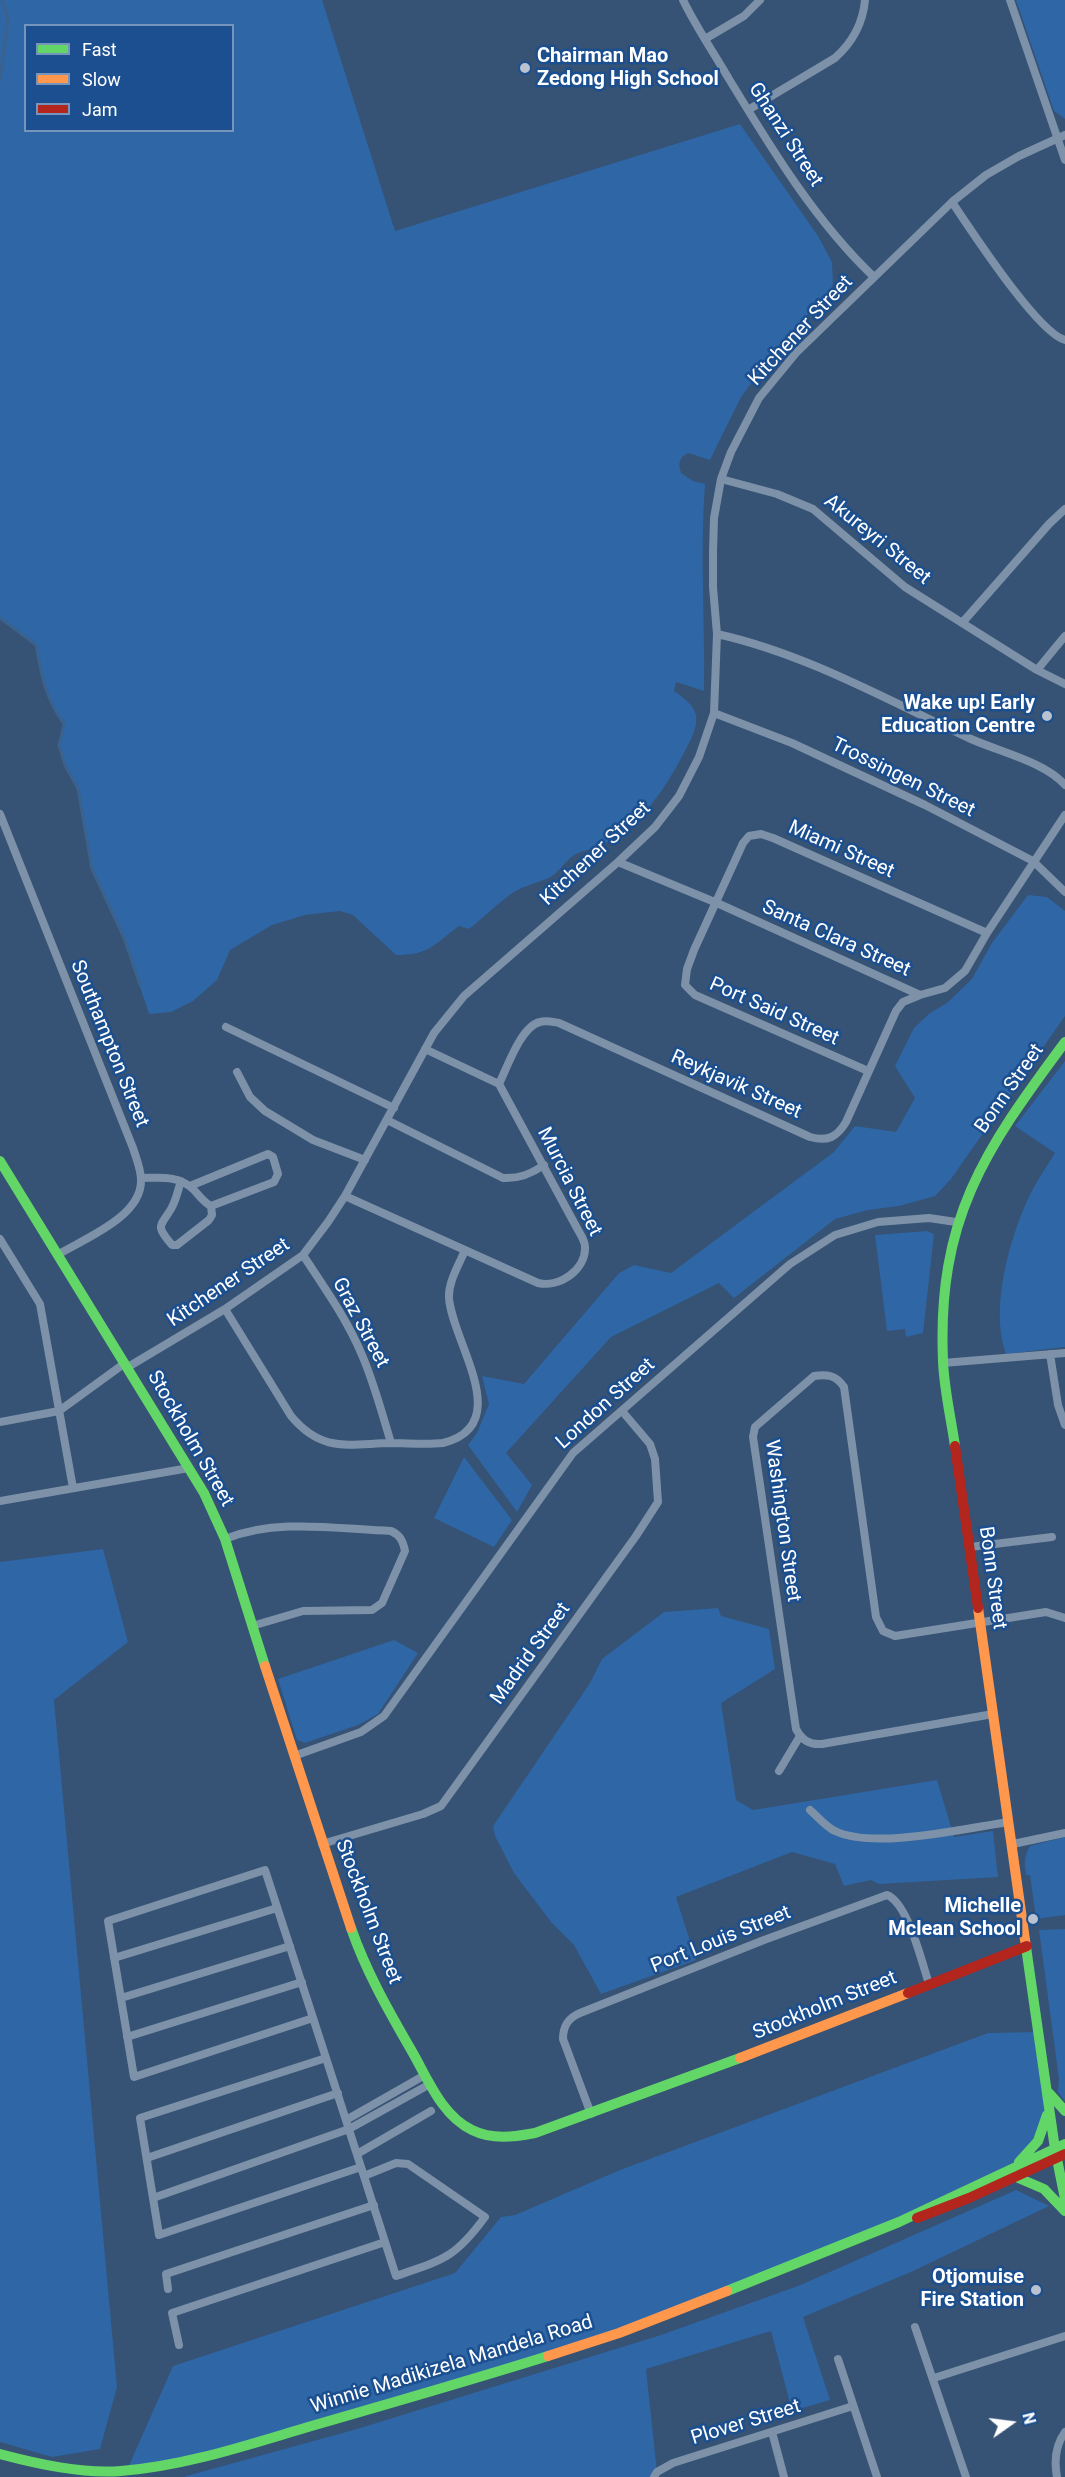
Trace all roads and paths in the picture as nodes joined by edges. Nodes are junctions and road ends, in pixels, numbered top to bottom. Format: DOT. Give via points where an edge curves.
graph roads {
  1 [pos="683,0"];
  2 [pos="760,0"];
  3 [pos="865,0"];
  4 [pos="1010,0"];
  5 [pos="705,39"];
  6 [pos="748,110"];
  7 [pos="1061,136"];
  8 [pos="1065,160"];
  9 [pos="952,202"];
  10 [pos="874,277"];
  11 [pos="1065,340"];
  12 [pos="721,479"];
  13 [pos="1065,509"];
  14 [pos="962,623"];
  15 [pos="717,634"];
  16 [pos="1065,636"];
  17 [pos="1037,670"];
  18 [pos="1065,684"];
  19 [pos="714,713"];
  20 [pos="1065,785"];
  21 [pos="0,814"];
  22 [pos="1065,815"];
  23 [pos="1033,861"];
  24 [pos="618,862"];
  25 [pos="1065,892"];
  26 [pos="717,903"];
  27 [pos="987,933"];
  28 [pos="920,995"];
  29 [pos="226,1027"];
  30 [pos="1065,1042"];
  31 [pos="425,1049"];
  32 [pos="868,1071"];
  33 [pos="237,1072"];
  34 [pos="499,1084"];
  35 [pos="394,1108"];
  36 [pos="387,1120"];
  37 [pos="365,1160"];
  38 [pos="0,1161"];
  39 [pos="544,1165"];
  40 [pos="141,1178"];
  41 [pos="181,1181"];
  42 [pos="190,1186"];
  43 [pos="345,1196"];
  44 [pos="211,1206"];
  45 [pos="956,1222"];
  46 [pos="0,1239"];
  47 [pos="465,1250"];
  48 [pos="59,1254"];
  49 [pos="303,1255"];
  50 [pos="225,1309"];
  51 [pos="1065,1353"];
  52 [pos="1050,1354"];
  53 [pos="943,1363"];
  54 [pos="127,1365"];
  55 [pos="622,1410"];
  56 [pos="59,1411"];
  57 [pos="0,1422"];
  58 [pos="1065,1425"];
  59 [pos="391,1443"];
  60 [pos="189,1468"];
  61 [pos="74,1488"];
  62 [pos="0,1501"];
  63 [pos="1052,1537"];
  64 [pos="225,1539"];
  65 [pos="970,1547"];
  66 [pos="1065,1618"];
  67 [pos="980,1621"];
  68 [pos="252,1626"];
  69 [pos="993,1714"];
  70 [pos="800,1736"];
  71 [pos="294,1756"];
  72 [pos="779,1771"];
  73 [pos="810,1810"];
  74 [pos="1009,1822"];
  75 [pos="1065,1833"];
  76 [pos="322,1844"];
  77 [pos="1013,1844"];
  78 [pos="277,1908"];
  79 [pos="290,1946"];
  80 [pos="1027,1946"];
  81 [pos="114,1958"];
  82 [pos="302,1982"];
  83 [pos="929,1984"];
  84 [pos="121,1998"];
  85 [pos="313,2018"];
  86 [pos="127,2037"];
  87 [pos="326,2058"];
  88 [pos="428,2079"];
  89 [pos="1048,2092"];
  90 [pos="338,2093"];
  91 [pos="431,2111"];
  92 [pos="1065,2111"];
  93 [pos="591,2114"];
  94 [pos="346,2120"];
  95 [pos="349,2129"];
  96 [pos="1061,2151"];
  97 [pos="357,2154"];
  98 [pos="147,2158"];
  99 [pos="362,2168"];
  100 [pos="1014,2172"];
  101 [pos="364,2176"];
  102 [pos="1064,2191"];
  103 [pos="153,2198"];
  104 [pos="374,2205"];
  105 [pos="1065,2211"];
  106 [pos="386,2242"];
  107 [pos="168,2289"];
  108 [pos="915,2327"];
  109 [pos="1065,2336"];
  110 [pos="179,2345"];
  111 [pos="838,2359"];
  112 [pos="934,2378"];
  113 [pos="853,2406"];
  114 [pos="772,2432"];
  115 [pos="1065,2432"];
  116 [pos="0,2454"];
  117 [pos="654,2477"];
  118 [pos="784,2477"];
  119 [pos="877,2477"];
  120 [pos="966,2477"];
  121 [pos="1057,2477"];
  1 -- 5 [label="street, Ghanzi Street"];
  2 -- 5 [label="street" via="744,16"];
  3 -- 6 [label="street" via="863,17 836,58"];
  4 -- 7 [label="street"];
  5 -- 6 [label="street, Ghanzi Street"];
  6 -- 10 [label="street, Ghanzi Street" via="803,194"];
  7 -- 8 [label="street"];
  7 -- 9 [label="street, Kitchener Street" via="986,175"];
  9 -- 10 [label="street, Kitchener Street"];
  9 -- 11 [label="street" via="1035,316 1055,336"];
  10 -- 12 [label="street, Kitchener Street" via="796,353 759,398"];
  12 -- 14 [label="street, Akureyri Street" via="777,494 813,509 905,587"];
  12 -- 15 [label="street, Kitchener Street" via="712,552"];
  13 -- 14 [label="street"];
  14 -- 17 [label="street, Akureyri Street"];
  15 -- 19 [label="street, Kitchener Street"];
  15 -- 20 [label="street" via="747,641 845,678 1055,775"];
  16 -- 17 [label="street"];
  17 -- 18 [label="street, Akureyri Street"];
  19 -- 23 [label="street, Trossingen Street" via="792,743"];
  19 -- 24 [label="street, Kitchener Street" via="699,757 679,796 655,827"];
  21 -- 40 [label="street, Southampton Street" via="133,1148"];
  22 -- 23 [label="street, Santa Clara Street"];
  23 -- 25 [label="street, Trossingen Street"];
  23 -- 27 [label="street, Santa Clara Street"];
  24 -- 26 [label="street, Santa Clara Street"];
  24 -- 31 [label="street, Kitchener Street" via="464,996"];
  26 -- 27 [label="street, Miami Street" via="744,843 749,836 761,834"];
  26 -- 28 [label="street, Santa Clara Street"];
  26 -- 32 [label="street, Port Said Street" via="690,961 684,981 687,989"];
  27 -- 28 [label="street, Santa Clara Street" via="965,971 940,991"];
  28 -- 32 [label="street, Reykjavik Street" via="903,1002 896,1011"];
  29 -- 35 [label="street"];
  30 -- 45 [label="street, Bonn Street" via="994,1140"];
  31 -- 34 [label="street"];
  31 -- 35 [label="street, Kitchener Street"];
  32 -- 34 [label="street, Reykjavik Street" via="843,1128 824,1140 559,1023 540,1022 527,1029"];
  33 -- 37 [label="street" via="250,1097 265,1111 314,1140"];
  34 -- 39 [label="street, Murcia Street"];
  35 -- 36 [label="street, Kitchener Street"];
  36 -- 37 [label="street, Kitchener Street"];
  36 -- 39 [label="street" via="503,1178 519,1177"];
  37 -- 43 [label="street, Kitchener Street"];
  38 -- 48 [label="street, Stockholm Street"];
  39 -- 47 [label="street, Murcia Street" via="584,1243 585,1254 576,1270 566,1278 543,1284"];
  40 -- 41 [label="street"];
  40 -- 48 [label="street" via="138,1196 128,1212"];
  41 -- 42 [label="street"];
  41 -- 44 [label="street" via="172,1208 160,1225 172,1245 209,1220"];
  42 -- 44 [label="street"];
  42 -- 44 [label="street" via="268,1154 273,1157 278,1174 274,1182"];
  43 -- 47 [label="street, Murcia Street"];
  43 -- 49 [label="street, Kitchener Street"];
  45 -- 53 [label="street, Bonn Street" via="943,1287"];
  45 -- 55 [label="street, London Street" via="929,1218 893,1220 849,1230 824,1241 790,1264"];
  46 -- 56 [label="street" via="40,1305"];
  47 -- 59 [label="street" via="453,1279 450,1300 478,1392 478,1411 472,1424 450,1441"];
  48 -- 54 [label="street, Stockholm Street"];
  49 -- 50 [label="street, Kitchener Street"];
  49 -- 59 [label="street, Graz Street" via="356,1342"];
  50 -- 54 [label="street, Kitchener Street"];
  50 -- 59 [label="street" via="291,1416 308,1434 330,1445"];
  51 -- 52 [label="street"];
  52 -- 53 [label="street"];
  52 -- 58 [label="street"];
  53 -- 65 [label="street, Bonn Street"];
  54 -- 56 [label="street, Kitchener Street"];
  54 -- 60 [label="street, Stockholm Street"];
  55 -- 71 [label="street, London Street" via="567,1460 391,1709 361,1732"];
  55 -- 76 [label="street, Madrid Street" via="650,1444 655,1460 657,1502 636,1536 441,1806"];
  56 -- 57 [label="street"];
  56 -- 61 [label="street"];
  60 -- 61 [label="street"];
  60 -- 64 [label="street, Stockholm Street"];
  61 -- 62 [label="street"];
  63 -- 65 [label="street"];
  64 -- 68 [label="street, Stockholm Street"];
  64 -- 68 [label="street" via="276,1526 391,1531 403,1543 405,1551 378,1608 303,1611"];
  65 -- 67 [label="street, Bonn Street"];
  66 -- 67 [label="street" via="1046,1611"];
  67 -- 69 [label="street, Bonn Street"];
  67 -- 70 [label="street, Washington Street" via="895,1636 883,1632 844,1387 834,1376 814,1377 758,1423 753,1432"];
  68 -- 71 [label="street, Stockholm Street"];
  69 -- 70 [label="street" via="822,1744 810,1743"];
  69 -- 74 [label="street, Bonn Street"];
  70 -- 72 [label="street"];
  71 -- 76 [label="street, Stockholm Street"];
  73 -- 74 [label="street" via="833,1830 865,1838 929,1834"];
  74 -- 77 [label="street, Bonn Street"];
  75 -- 77 [label="street"];
  76 -- 88 [label="street, Stockholm Street" via="363,1962"];
  77 -- 80 [label="street, Bonn Street"];
  78 -- 79 [label="street"];
  78 -- 81 [label="street"];
  78 -- 81 [label="street" via="265,1870 108,1921"];
  79 -- 82 [label="street"];
  79 -- 84 [label="street"];
  80 -- 83 [label="street, Stockholm Street"];
  80 -- 89 [label="street, Bonn Street"];
  81 -- 84 [label="street"];
  82 -- 85 [label="street"];
  82 -- 86 [label="street"];
  83 -- 93 [label="street, Stockholm Street"];
  83 -- 93 [label="street, Port Louis Street" via="903,1912 887,1895 764,1940 568,2021 563,2039"];
  84 -- 86 [label="street"];
  85 -- 86 [label="street" via="134,2077"];
  85 -- 87 [label="street"];
  87 -- 90 [label="street"];
  87 -- 98 [label="street" via="140,2118"];
  88 -- 93 [label="street, Stockholm Street" via="452,2117 466,2128 499,2138 516,2138"];
  88 -- 94 [label="street"];
  88 -- 95 [label="street"];
  89 -- 92 [label="street"];
  89 -- 96 [label="street, Bonn Street"];
  89 -- 100 [label="street" via="1043,2134"];
  90 -- 94 [label="street"];
  90 -- 98 [label="street"];
  91 -- 97 [label="street"];
  94 -- 95 [label="street"];
  95 -- 97 [label="street"];
  95 -- 103 [label="street"];
  96 -- 100 [label="street, Winnie Madikizela Mandela Road"];
  96 -- 102 [label="street, Bonn Street"];
  97 -- 99 [label="street"];
  98 -- 103 [label="street"];
  99 -- 101 [label="street"];
  99 -- 103 [label="street" via="159,2235"];
  100 -- 105 [label="street" via="1043,2186"];
  100 -- 116 [label="street, Winnie Madikizela Mandela Road" via="944,2209 899,2222 619,2333 240,2447 170,2464 120,2470 73,2468"];
  101 -- 104 [label="street"];
  101 -- 106 [label="street" via="396,2163 408,2164 485,2217 467,2242 453,2253 396,2276"];
  104 -- 106 [label="street"];
  104 -- 107 [label="street" via="166,2274"];
  106 -- 110 [label="street" via="172,2313"];
  108 -- 112 [label="street"];
  109 -- 112 [label="street"];
  111 -- 113 [label="street"];
  112 -- 120 [label="street"];
  113 -- 114 [label="street, Plover Street"];
  113 -- 119 [label="street"];
  114 -- 117 [label="street, Plover Street" via="673,2463"];
  114 -- 118 [label="street"];
  115 -- 121 [label="street" via="1054,2460"];
}
